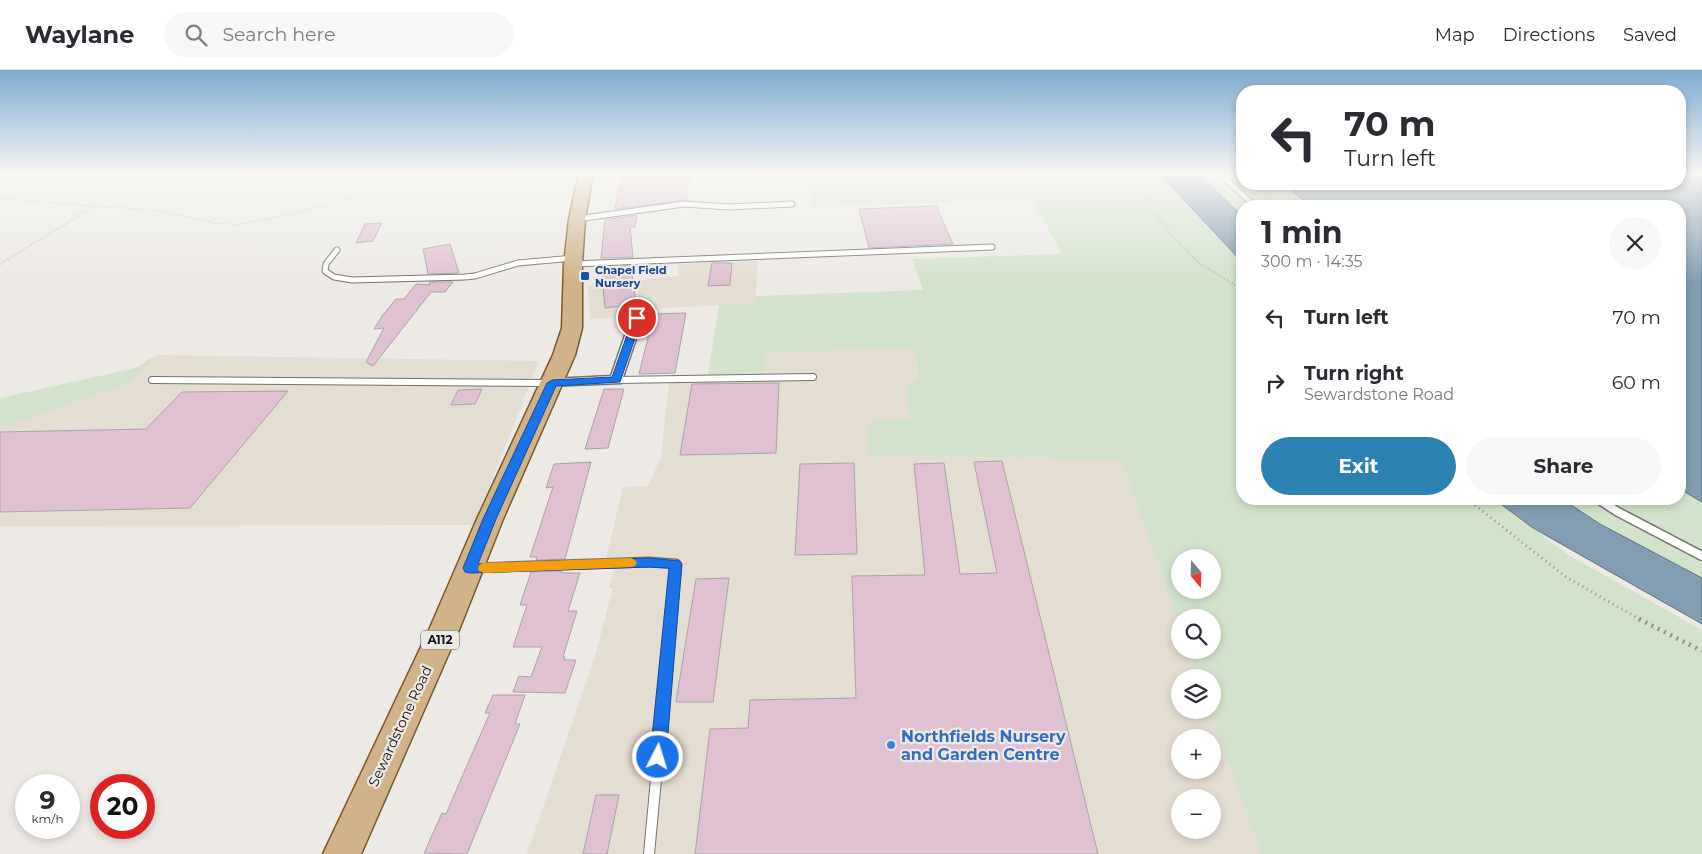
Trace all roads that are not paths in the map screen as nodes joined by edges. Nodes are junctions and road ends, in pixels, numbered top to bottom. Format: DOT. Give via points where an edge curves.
graph roads {
  1 [pos="579,210"];
  2 [pos="644,210"];
  3 [pos="577,219"];
  4 [pos="992,247"];
  5 [pos="337,250"];
  6 [pos="574,261"];
  7 [pos="637,318"];
  8 [pos="813,377"];
  9 [pos="152,380"];
  10 [pos="616,380"];
  11 [pos="552,383"];
  12 [pos="1607,505"];
  13 [pos="1702,556"];
  14 [pos="470,568"];
  15 [pos="342,854"];
  16 [pos="649,854"];
  1 -- 3 [label="main road, Sewardstone Road / A112"];
  2 -- 3 [label="lane"];
  3 -- 6 [label="main road, Sewardstone Road / A112"];
  4 -- 6 [label="lane"];
  5 -- 6 [label="lane" via="326,264 325,271 334,278 352,280 466,277 518,263"];
  6 -- 11 [label="main road, Sewardstone Road / A112" via="572,328"];
  7 -- 10 [label="street"];
  8 -- 10 [label="lane"];
  9 -- 11 [label="lane"];
  10 -- 11 [label="street"];
  11 -- 14 [label="main road, Sewardstone Road / A112"];
  12 -- 13 [label="lane"];
  14 -- 15 [label="main road, Sewardstone Road / A112"];
  14 -- 16 [label="lane" via="649,562 676,564"];
}
